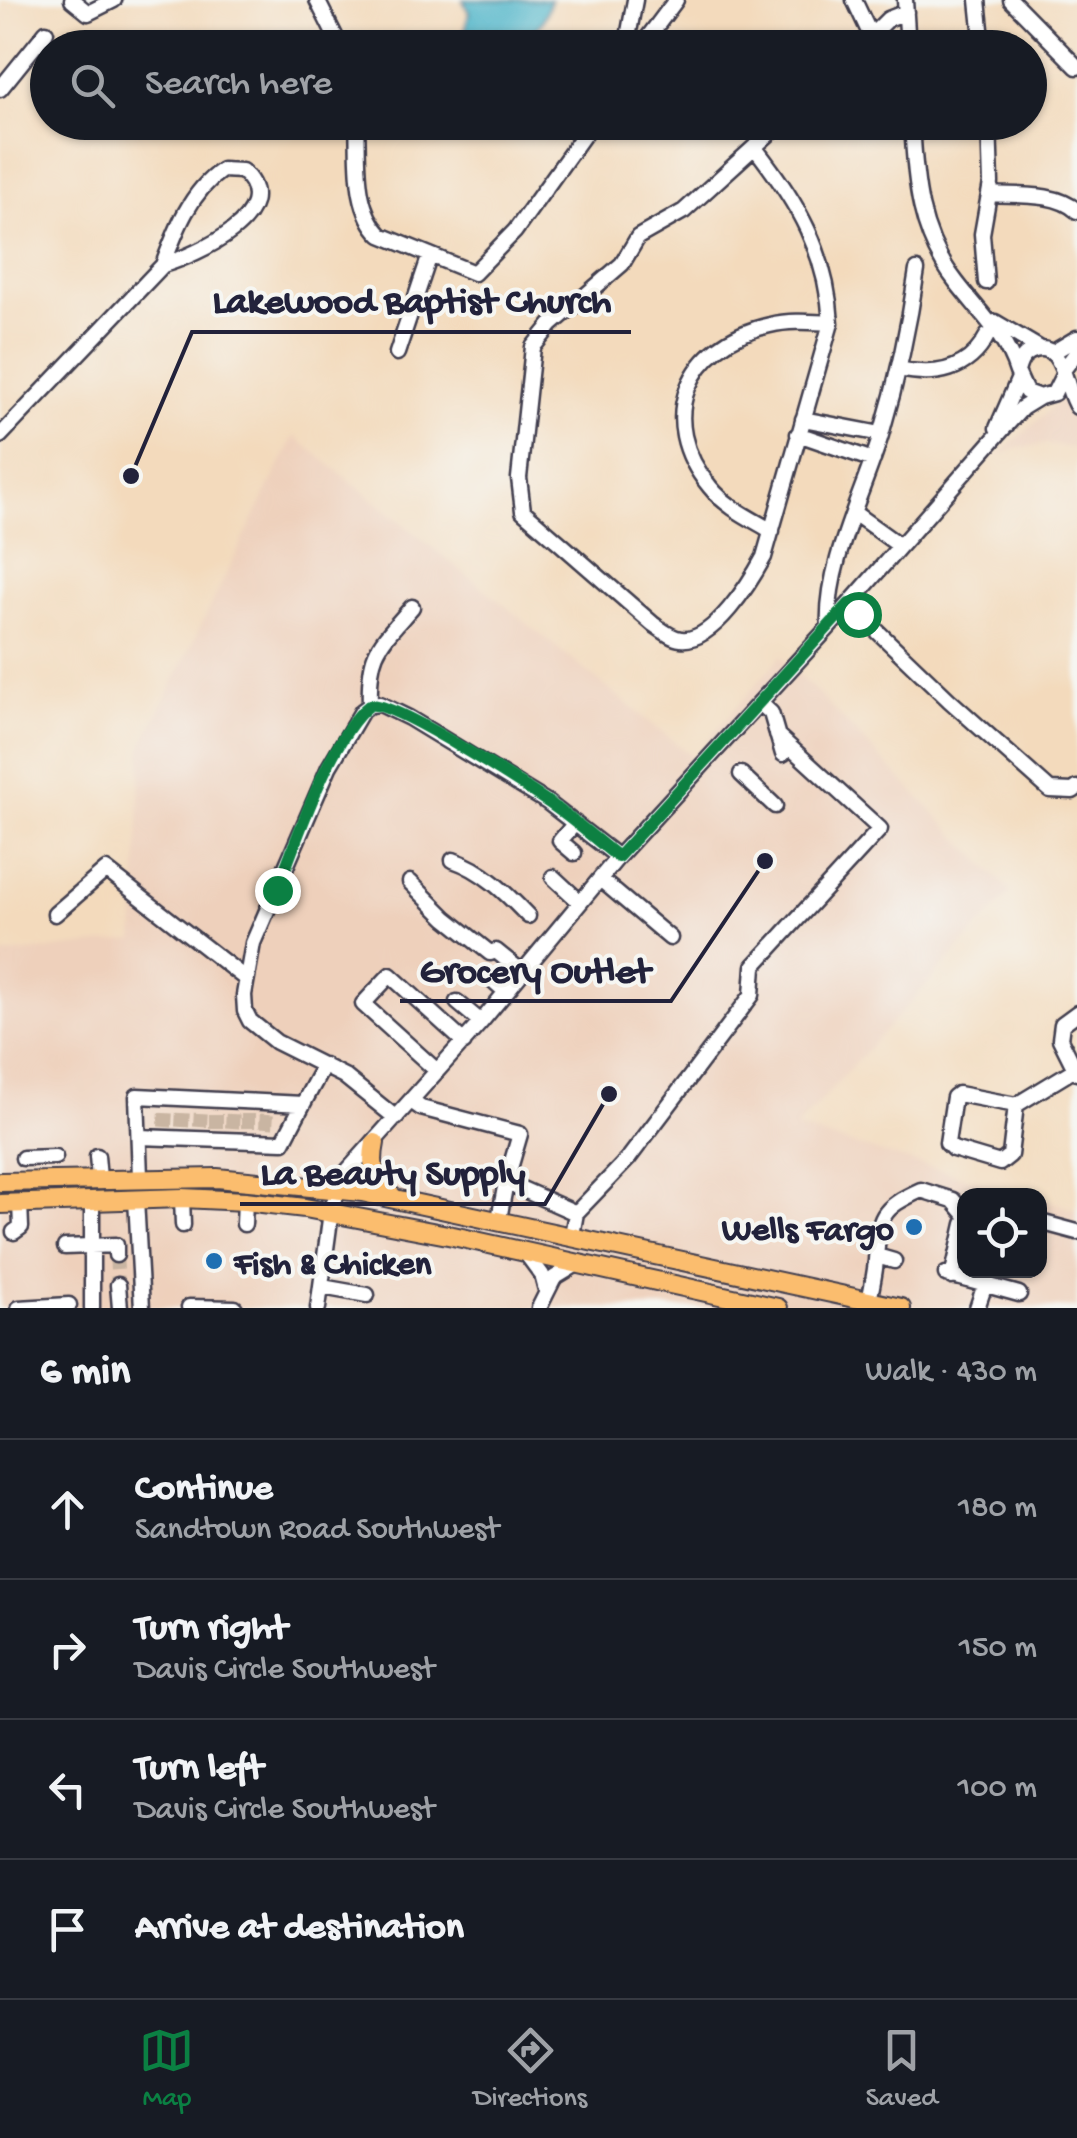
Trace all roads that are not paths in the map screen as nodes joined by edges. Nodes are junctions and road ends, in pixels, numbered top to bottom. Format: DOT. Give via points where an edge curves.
graph roads {
  1 [pos="72,0"];
  2 [pos="114,0"];
  3 [pos="316,0"];
  4 [pos="635,0"];
  5 [pos="676,0"];
  6 [pos="854,0"];
  7 [pos="978,0"];
  8 [pos="1011,0"];
  9 [pos="906,6"];
  10 [pos="332,30"];
  11 [pos="629,30"];
  12 [pos="654,30"];
  13 [pos="863,30"];
  14 [pos="877,30"];
  15 [pos="980,30"];
  16 [pos="1041,30"];
  17 [pos="1047,37"];
  18 [pos="30,52"];
  19 [pos="1077,67"];
  20 [pos="0,89"];
  21 [pos="358,140"];
  22 [pos="580,140"];
  23 [pos="763,140"];
  24 [pos="913,140"];
  25 [pos="988,140"];
  26 [pos="755,148"];
  27 [pos="990,194"];
  28 [pos="1077,212"];
  29 [pos="430,255"];
  30 [pos="163,265"];
  31 [pos="917,270"];
  32 [pos="986,282"];
  33 [pos="983,312"];
  34 [pos="831,324"];
  35 [pos="988,336"];
  36 [pos="1077,338"];
  37 [pos="1049,352"];
  38 [pos="1077,352"];
  39 [pos="397,353"];
  40 [pos="899,368"];
  41 [pos="1064,371"];
  42 [pos="1017,376"];
  43 [pos="1043,396"];
  44 [pos="1075,404"];
  45 [pos="801,427"];
  46 [pos="881,434"];
  47 [pos="0,436"];
  48 [pos="984,450"];
  49 [pos="873,460"];
  50 [pos="854,513"];
  51 [pos="772,531"];
  52 [pos="900,546"];
  53 [pos="849,604"];
  54 [pos="412,607"];
  55 [pos="829,627"];
  56 [pos="760,703"];
  57 [pos="370,705"];
  58 [pos="777,735"];
  59 [pos="783,754"];
  60 [pos="741,774"];
  61 [pos="1077,788"];
  62 [pos="775,806"];
  63 [pos="575,823"];
  64 [pos="574,853"];
  65 [pos="618,857"];
  66 [pos="453,860"];
  67 [pos="553,878"];
  68 [pos="600,879"];
  69 [pos="410,882"];
  70 [pos="580,902"];
  71 [pos="55,914"];
  72 [pos="528,916"];
  73 [pos="670,938"];
  74 [pos="522,972"];
  75 [pos="490,977"];
  76 [pos="246,979"];
  77 [pos="506,992"];
  78 [pos="457,1002"];
  79 [pos="1077,1013"];
  80 [pos="481,1022"];
  81 [pos="464,1042"];
  82 [pos="324,1065"];
  83 [pos="1076,1070"];
  84 [pos="437,1071"];
  85 [pos="411,1101"];
  86 [pos="303,1104"];
  87 [pos="1016,1105"];
  88 [pos="396,1118"];
  89 [pos="139,1137"];
  90 [pos="374,1143"];
  91 [pos="97,1156"];
  92 [pos="55,1157"];
  93 [pos="99,1178"];
  94 [pos="140,1178"];
  95 [pos="37,1180"];
  96 [pos="0,1182"];
  97 [pos="506,1182"];
  98 [pos="337,1189"];
  99 [pos="182,1198"];
  100 [pos="394,1198"];
  101 [pos="136,1199"];
  102 [pos="92,1200"];
  103 [pos="245,1201"];
  104 [pos="20,1203"];
  105 [pos="0,1204"];
  106 [pos="957,1205"];
  107 [pos="331,1212"];
  108 [pos="576,1213"];
  109 [pos="499,1219"];
  110 [pos="244,1224"];
  111 [pos="1047,1224"];
  112 [pos="183,1225"];
  113 [pos="14,1232"];
  114 [pos="1077,1232"];
  115 [pos="572,1235"];
  116 [pos="92,1246"];
  117 [pos="66,1247"];
  118 [pos="957,1248"];
  119 [pos="116,1250"];
  120 [pos="524,1252"];
  121 [pos="877,1256"];
  122 [pos="894,1262"];
  123 [pos="577,1264"];
  124 [pos="957,1278"];
  125 [pos="958,1278"];
  126 [pos="988,1278"];
  127 [pos="118,1285"];
  128 [pos="322,1287"];
  129 [pos="985,1287"];
  130 [pos="546,1290"];
  131 [pos="1019,1294"];
  132 [pos="367,1295"];
  133 [pos="869,1301"];
  134 [pos="69,1304"];
  135 [pos="19,1308"];
  136 [pos="92,1308"];
  137 [pos="120,1308"];
  138 [pos="142,1308"];
  139 [pos="189,1308"];
  140 [pos="235,1308"];
  141 [pos="318,1308"];
  142 [pos="538,1308"];
  143 [pos="775,1308"];
  144 [pos="901,1308"];
  145 [pos="977,1308"];
  1 -- 2 [label="street" via="88,13"];
  3 -- 10 [label="street"];
  4 -- 11 [label="street"];
  5 -- 12 [label="street"];
  6 -- 13 [label="street"];
  7 -- 15 [label="street"];
  8 -- 16 [label="street"];
  9 -- 14 [label="street"];
  17 -- 19 [label="street"];
  18 -- 20 [label="street"];
  21 -- 29 [label="street" via="362,202 373,228"];
  22 -- 29 [label="street" via="515,231 474,273"];
  23 -- 26 [label="street"];
  24 -- 33 [label="street" via="924,224 943,264"];
  25 -- 27 [label="street"];
  26 -- 34 [label="street" via="822,259"];
  26 -- 51 [label="street" via="684,210 638,237 622,264 533,347 519,499 523,510 653,624 685,640 740,595"];
  27 -- 28 [label="street" via="1051,199"];
  27 -- 32 [label="street" via="982,234"];
  29 -- 39 [label="street"];
  30 -- 30 [label="street" via="202,186 222,170 242,171 256,195 241,223 209,246"];
  30 -- 47 [label="street"];
  31 -- 40 [label="street"];
  33 -- 37 [label="street"];
  33 -- 42 [label="street" via="1006,344"];
  34 -- 45 [label="street"];
  34 -- 51 [label="street" via="788,322 736,338 702,363 684,395 684,442 700,472 723,500"];
  35 -- 40 [label="street" via="974,356 949,370"];
  36 -- 37 [label="street"];
  37 -- 41 [label="street"];
  37 -- 42 [label="street" via="1029,352"];
  38 -- 41 [label="street"];
  40 -- 46 [label="street"];
  41 -- 43 [label="street" via="1059,388"];
  41 -- 44 [label="street"];
  42 -- 43 [label="street" via="1026,392"];
  42 -- 48 [label="street"];
  43 -- 44 [label="street"];
  43 -- 48 [label="street" via="1022,408"];
  45 -- 46 [label="street"];
  45 -- 49 [label="street"];
  45 -- 51 [label="street"];
  46 -- 49 [label="street"];
  48 -- 52 [label="street"];
  49 -- 50 [label="street"];
  50 -- 52 [label="street"];
  50 -- 55 [label="street" via="828,606"];
  52 -- 53 [label="street"];
  53 -- 55 [label="street"];
  53 -- 61 [label="street" via="1050,790"];
  54 -- 57 [label="street" via="377,646"];
  55 -- 56 [label="street"];
  56 -- 58 [label="street" via="771,713"];
  56 -- 65 [label="street"];
  57 -- 63 [label="street" via="409,718"];
  57 -- 76 [label="street" via="329,767 254,944"];
  58 -- 59 [label="street"];
  58 -- 108 [label="street" via="880,829 754,966 752,995 628,1159"];
  60 -- 62 [label="street"];
  63 -- 64 [label="street" via="560,841"];
  63 -- 65 [label="street"];
  65 -- 68 [label="street"];
  66 -- 72 [label="street" via="478,871"];
  67 -- 70 [label="street"];
  68 -- 70 [label="street"];
  68 -- 73 [label="street"];
  69 -- 74 [label="street" via="490,954 496,951"];
  70 -- 74 [label="street"];
  71 -- 76 [label="street" via="106,870"];
  74 -- 77 [label="street"];
  75 -- 77 [label="street"];
  76 -- 82 [label="street" via="250,1022"];
  77 -- 80 [label="street"];
  78 -- 80 [label="street"];
  79 -- 83 [label="street" via="1062,1024 1060,1039"];
  80 -- 81 [label="street"];
  81 -- 84 [label="street"];
  81 -- 84 [label="street" via="390,975 363,1004"];
  82 -- 86 [label="street"];
  82 -- 88 [label="street"];
  83 -- 87 [label="street"];
  84 -- 85 [label="street"];
  85 -- 88 [label="street"];
  85 -- 97 [label="street" via="520,1134"];
  86 -- 89 [label="street" via="283,1142 265,1134"];
  86 -- 89 [label="street" via="183,1104 137,1096"];
  87 -- 87 [label="street" via="958,1094 948,1143 1005,1161"];
  88 -- 90 [label="street"];
  89 -- 94 [label="street"];
  90 -- 98 [label="street"];
  90 -- 100 [label="main road" via="376,1177"];
  91 -- 93 [label="street"];
  92 -- 95 [label="street" via="30,1158"];
  93 -- 94 [label="main road"];
  93 -- 95 [label="main road"];
  94 -- 98 [label="main road"];
  95 -- 96 [label="main road"];
  97 -- 108 [label="street"];
  97 -- 109 [label="street"];
  98 -- 100 [label="main road"];
  98 -- 107 [label="street"];
  99 -- 101 [label="main road"];
  99 -- 103 [label="main road"];
  99 -- 112 [label="street"];
  100 -- 109 [label="main road"];
  101 -- 102 [label="main road"];
  101 -- 138 [label="street"];
  102 -- 104 [label="main road" via="64,1209"];
  102 -- 116 [label="street"];
  103 -- 107 [label="main road"];
  103 -- 110 [label="street"];
  104 -- 105 [label="main road"];
  104 -- 113 [label="street" via="21,1227"];
  106 -- 121 [label="street" via="922,1190 907,1197 878,1224"];
  107 -- 120 [label="main road"];
  107 -- 128 [label="street"];
  108 -- 115 [label="street"];
  109 -- 115 [label="main road"];
  111 -- 114 [label="street"];
  115 -- 133 [label="main road"];
  116 -- 117 [label="street"];
  116 -- 119 [label="street"];
  116 -- 136 [label="street"];
  118 -- 124 [label="street" via="949,1275"];
  120 -- 123 [label="main road"];
  120 -- 130 [label="street"];
  121 -- 122 [label="street"];
  121 -- 133 [label="street"];
  123 -- 130 [label="street"];
  123 -- 143 [label="main road"];
  125 -- 129 [label="street"];
  126 -- 129 [label="street"];
  127 -- 137 [label="street"];
  128 -- 132 [label="street"];
  128 -- 141 [label="street"];
  129 -- 131 [label="street"];
  129 -- 145 [label="street"];
  130 -- 142 [label="street"];
  133 -- 144 [label="main road"];
  134 -- 135 [label="street"];
  139 -- 140 [label="street"];
}
